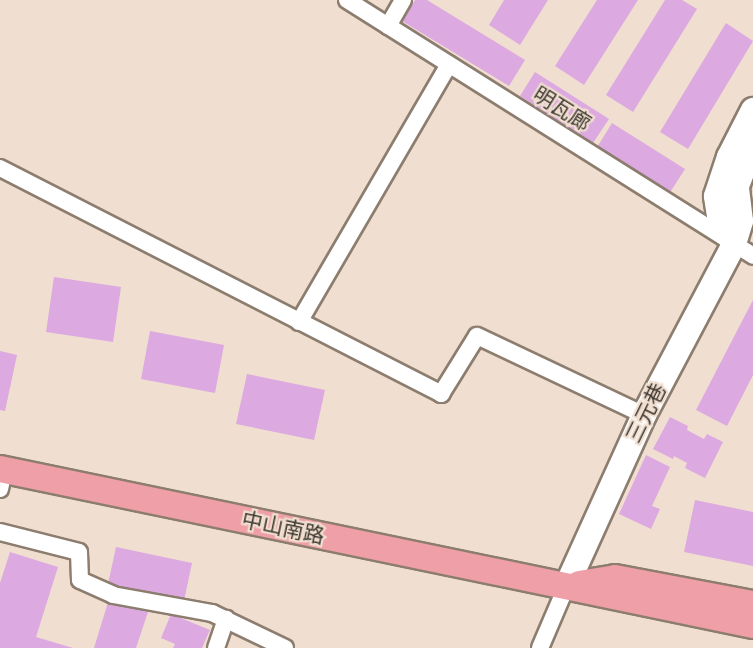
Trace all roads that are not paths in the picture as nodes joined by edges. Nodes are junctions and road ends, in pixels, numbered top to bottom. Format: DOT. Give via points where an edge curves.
graph roads {
  1 [pos="347,0"];
  2 [pos="403,0"];
  3 [pos="388,26"];
  4 [pos="449,64"];
  5 [pos="753,110"];
  6 [pos="753,144"];
  7 [pos="0,168"];
  8 [pos="744,250"];
  9 [pos="299,322"];
  10 [pos="644,415"];
  11 [pos="1,476"];
  12 [pos="0,532"];
  13 [pos="566,587"];
  14 [pos="753,604"];
  15 [pos="226,619"];
  16 [pos="753,625"];
  17 [pos="216,648"];
  18 [pos="285,648"];
  19 [pos="540,648"];
  1 -- 3 [label="street, 明瓦廊"];
  2 -- 3 [label="street"];
  3 -- 4 [label="street, 明瓦廊"];
  4 -- 8 [label="street, 明瓦廊"];
  4 -- 9 [label="street"];
  5 -- 8 [label="street" via="729,157 716,196 720,222"];
  6 -- 8 [label="street, 三元巷" via="737,186"];
  7 -- 9 [label="street"];
  8 -- 10 [label="street, 三元巷"];
  9 -- 10 [label="street" via="441,394 477,336"];
  10 -- 13 [label="street, 三元巷"];
  11 -- 13 [label="main road, 中山南路"];
  12 -- 15 [label="street" via="79,552 80,580 113,595"];
  13 -- 14 [label="main road, 中山南路" via="615,578"];
  13 -- 16 [label="main road, 中山南路"];
  13 -- 19 [label="street"];
  15 -- 17 [label="street"];
  15 -- 18 [label="street"];
}
